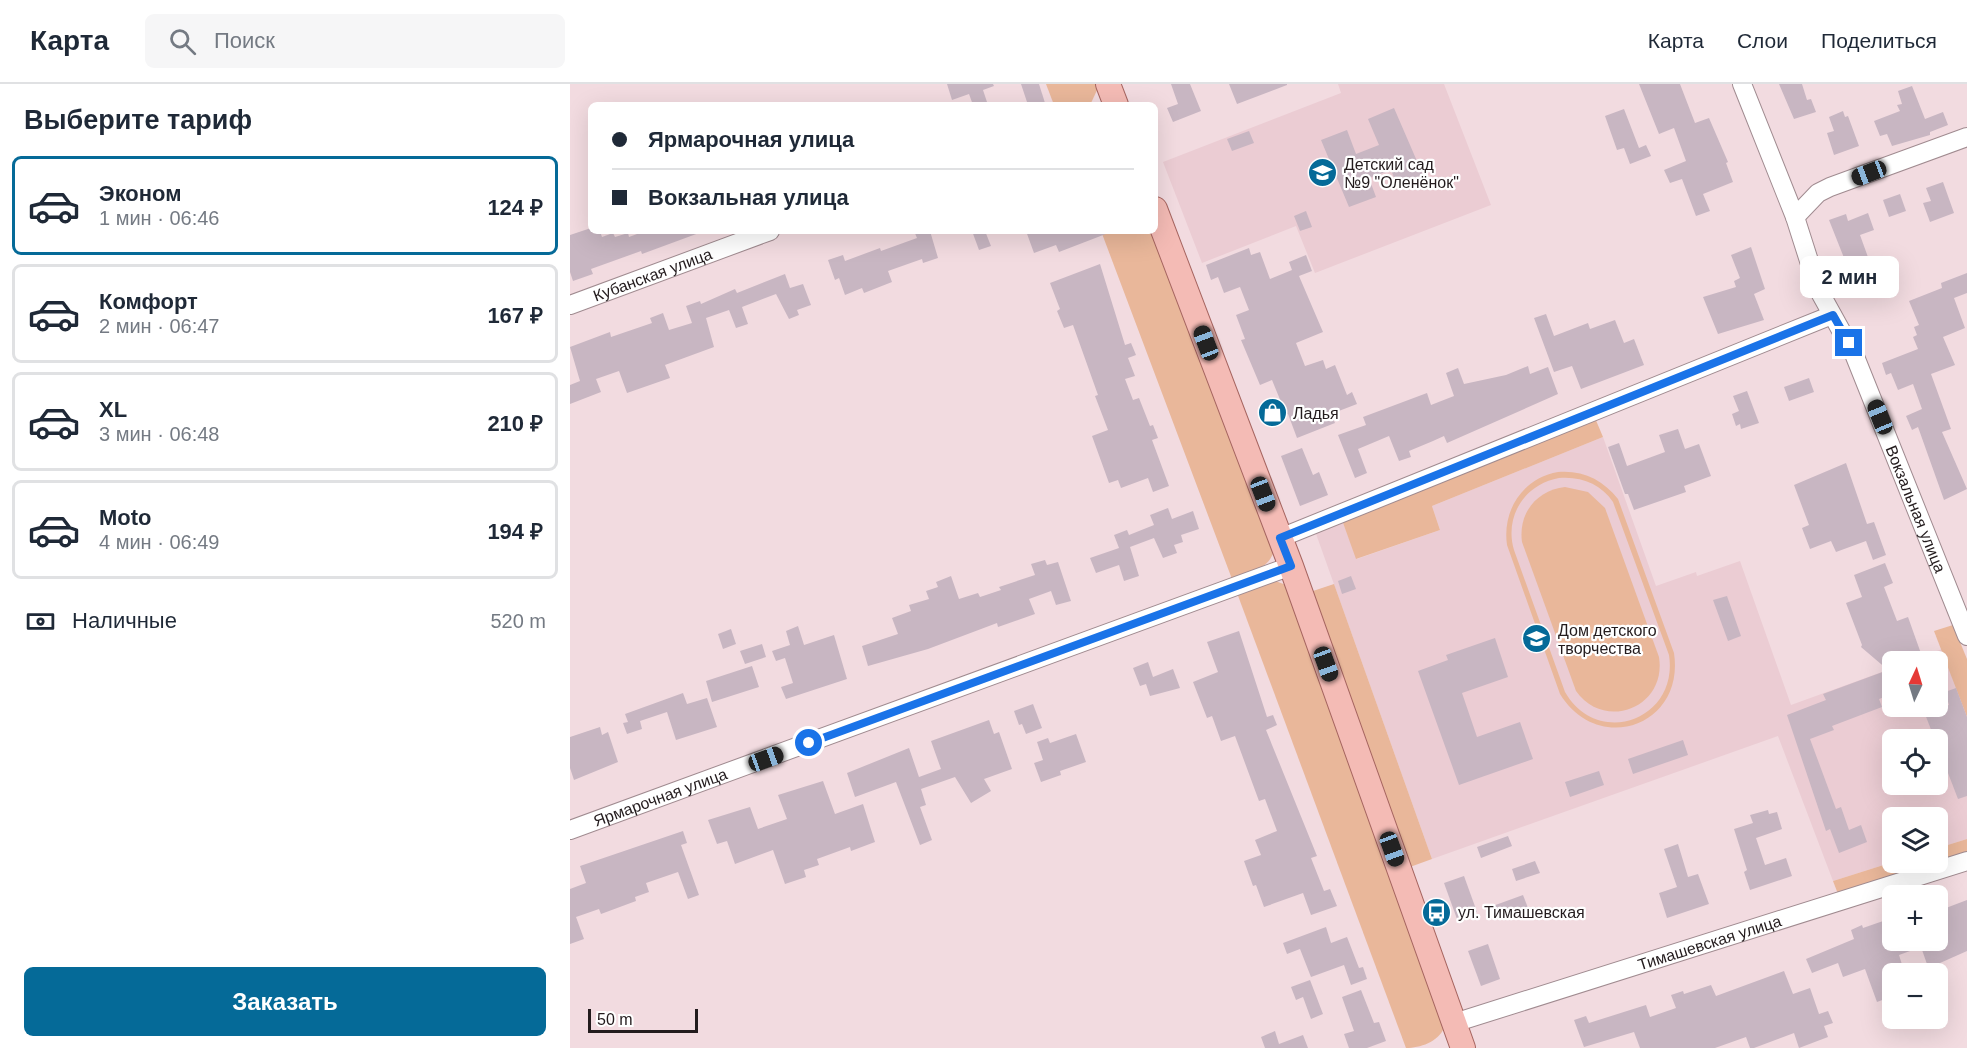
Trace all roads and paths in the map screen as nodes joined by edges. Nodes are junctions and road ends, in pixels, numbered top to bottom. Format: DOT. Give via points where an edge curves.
graph roads {
  1 [pos="1742,84"];
  2 [pos="1967,136"];
  3 [pos="1158,217"];
  4 [pos="1795,217"];
  5 [pos="762,234"];
  6 [pos="570,305"];
  7 [pos="1833,315"];
  8 [pos="1280,538"];
  9 [pos="1291,566"];
  10 [pos="1966,632"];
  11 [pos="570,830"];
  12 [pos="1967,861"];
  13 [pos="1455,1040"];
  1 -- 4 [label="street, Вокзальная улица"];
  2 -- 4 [label="street" via="1830,187"];
  3 -- 8 [label="main road"];
  4 -- 7 [label="street, Вокзальная улица" via="1818,289"];
  5 -- 6 [label="street, Кубанская улица"];
  7 -- 8 [label="street"];
  7 -- 10 [label="street, Вокзальная улица" via="1854,354"];
  8 -- 9 [label="main road"];
  9 -- 11 [label="street, Ярмарочная улица"];
  9 -- 13 [label="main road"];
  12 -- 13 [label="street, Тимашевская улица"];
}
